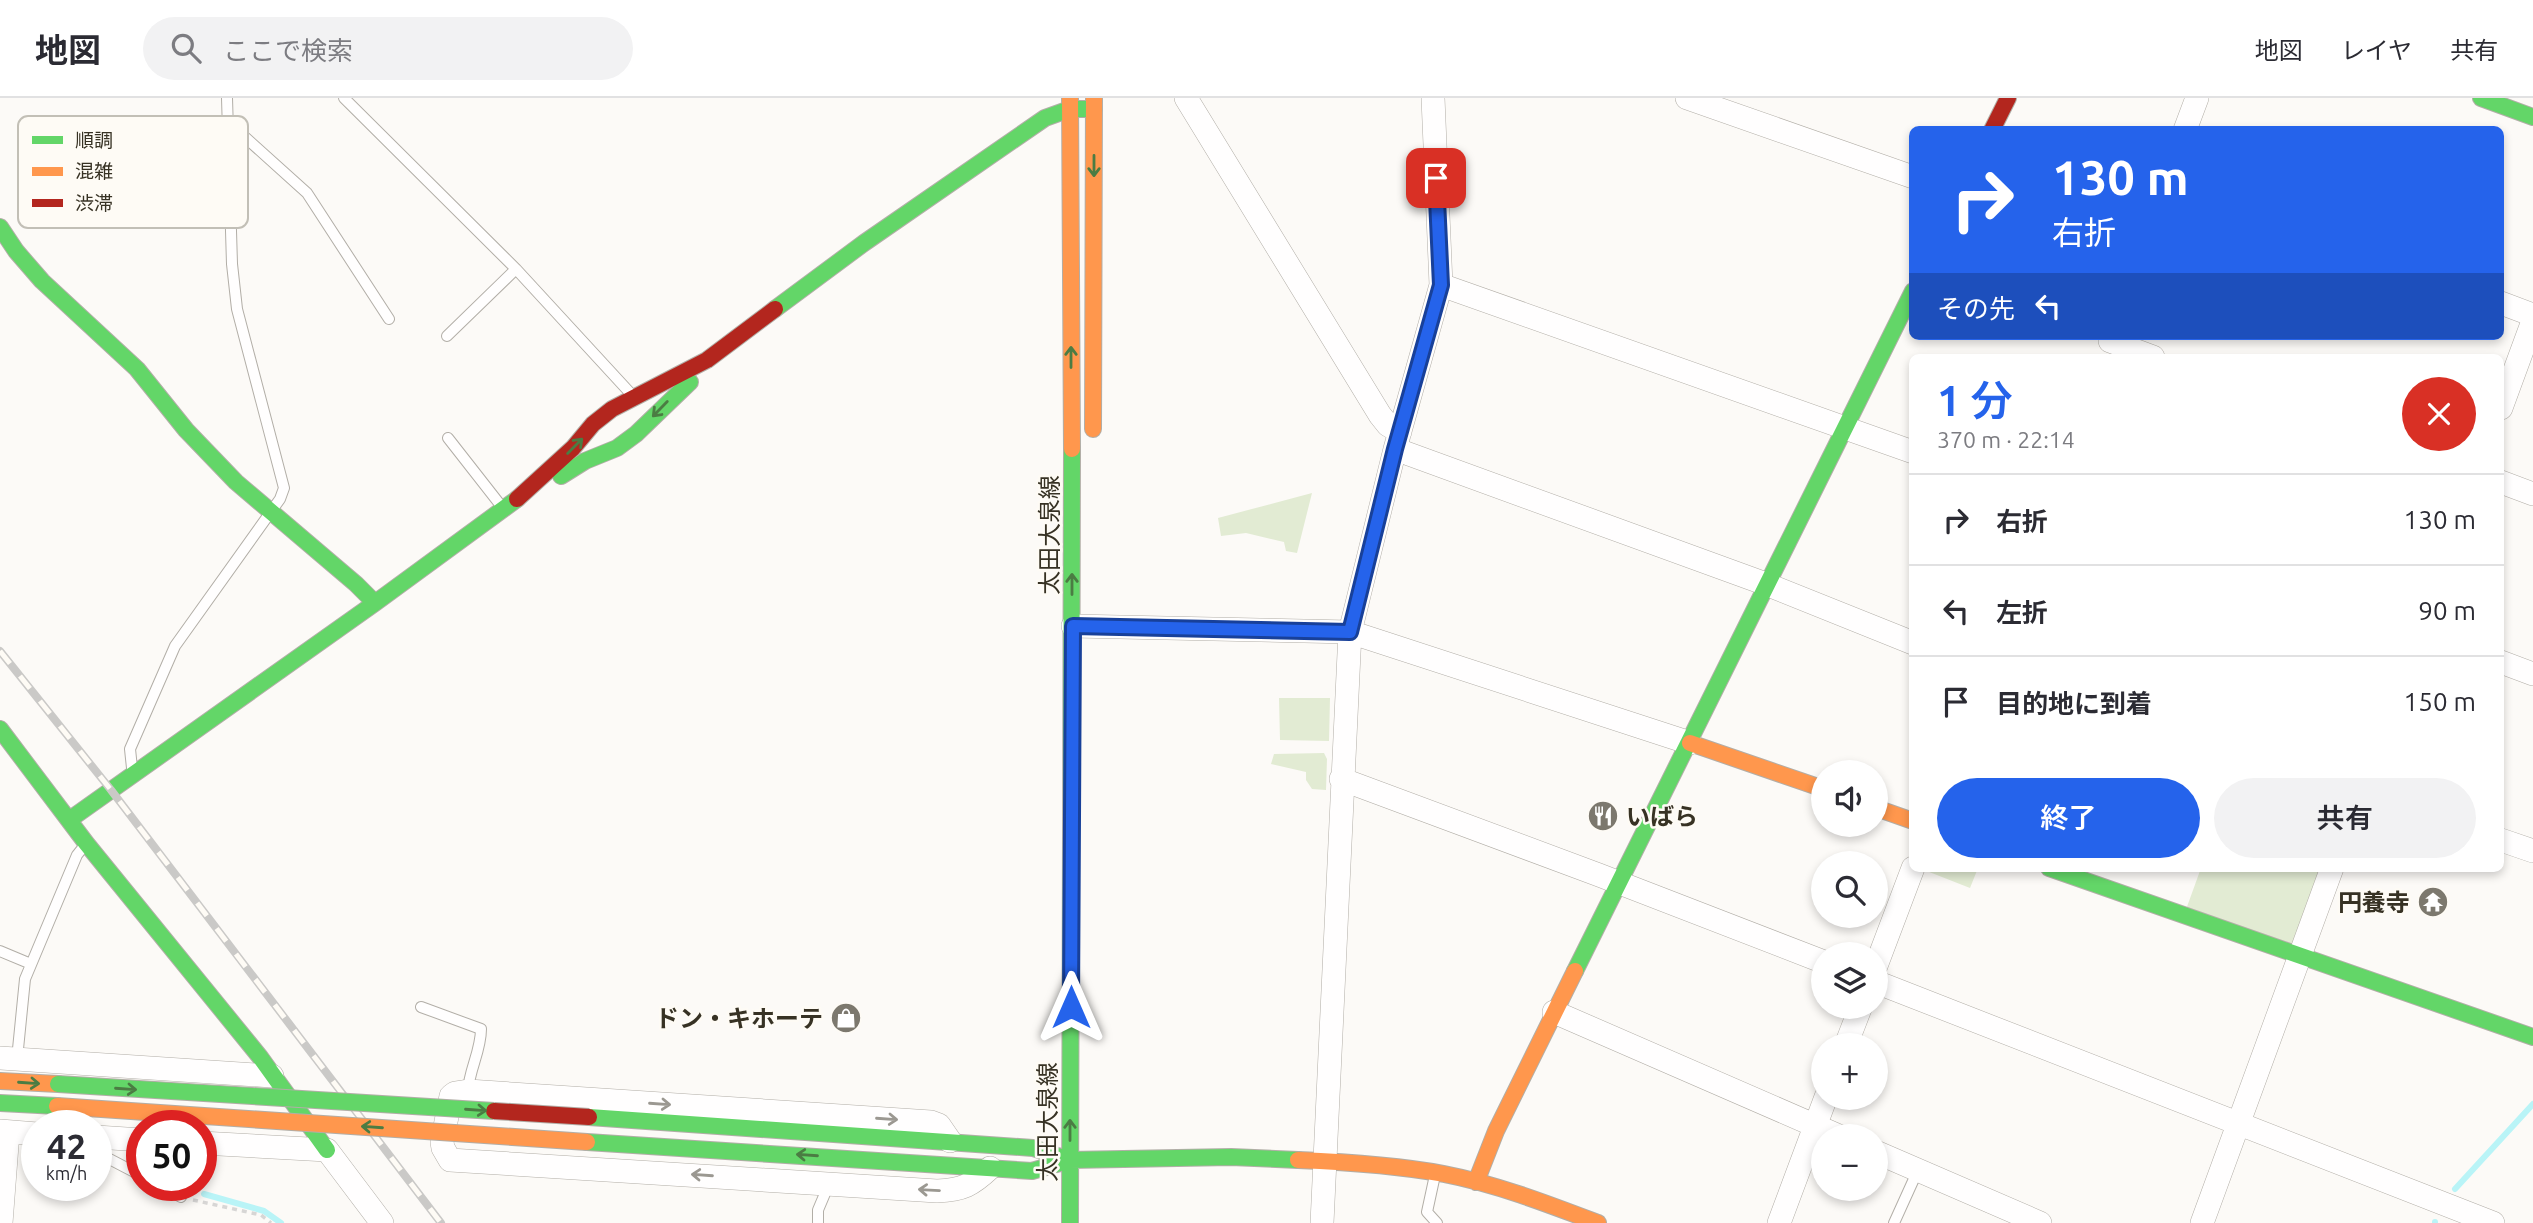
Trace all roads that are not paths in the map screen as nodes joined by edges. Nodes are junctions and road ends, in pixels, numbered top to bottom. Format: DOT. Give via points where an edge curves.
graph roads {
  1 [pos="226,98"];
  2 [pos="344,98"];
  3 [pos="1186,98"];
  4 [pos="1433,98"];
  5 [pos="1687,98"];
  6 [pos="2008,98"];
  7 [pos="2197,98"];
  8 [pos="2481,98"];
  9 [pos="1070,103"];
  10 [pos="1094,104"];
  11 [pos="227,116"];
  12 [pos="2533,117"];
  13 [pos="1994,126"];
  14 [pos="2186,126"];
  15 [pos="248,140"];
  16 [pos="1909,176"];
  17 [pos="0,227"];
  18 [pos="231,228"];
  19 [pos="516,269"];
  20 [pos="1441,285"];
  21 [pos="1909,299"];
  22 [pos="2504,304"];
  23 [pos="2533,315"];
  24 [pos="390,319"];
  25 [pos="2533,321"];
  26 [pos="447,336"];
  27 [pos="2108,345"];
  28 [pos="2142,354"];
  29 [pos="707,360"];
  30 [pos="634,397"];
  31 [pos="2504,400"];
  32 [pos="1845,428"];
  33 [pos="448,438"];
  34 [pos="1397,440"];
  35 [pos="1093,446"];
  36 [pos="1909,451"];
  37 [pos="2504,483"];
  38 [pos="525,493"];
  39 [pos="2533,494"];
  40 [pos="503,508"];
  41 [pos="270,510"];
  42 [pos="1766,584"];
  43 [pos="375,603"];
  44 [pos="1088,626"];
  45 [pos="1350,632"];
  46 [pos="1909,641"];
  47 [pos="2504,663"];
  48 [pos="2533,674"];
  49 [pos="0,729"];
  50 [pos="1690,743"];
  51 [pos="132,775"];
  52 [pos="1341,779"];
  53 [pos="1811,785"];
  54 [pos="1888,812"];
  55 [pos="69,820"];
  56 [pos="1909,820"];
  57 [pos="2504,841"];
  58 [pos="86,843"];
  59 [pos="2533,851"];
  60 [pos="1911,872"];
  61 [pos="2060,872"];
  62 [pos="2331,872"];
  63 [pos="1619,882"];
  64 [pos="1885,942"];
  65 [pos="0,951"];
  66 [pos="2300,956"];
  67 [pos="1811,957"];
  68 [pos="31,964"];
  69 [pos="1888,987"];
  70 [pos="421,1007"];
  71 [pos="1554,1012"];
  72 [pos="2533,1037"];
  73 [pos="8,1059"];
  74 [pos="272,1076"];
  75 [pos="0,1081"];
  76 [pos="366,1089"];
  77 [pos="468,1091"];
  78 [pos="0,1103"];
  79 [pos="591,1108"];
  80 [pos="444,1124"];
  81 [pos="1811,1124"];
  82 [pos="2238,1124"];
  83 [pos="4,1132"];
  84 [pos="1091,1138"];
  85 [pos="1811,1139"];
  86 [pos="950,1141"];
  87 [pos="217,1144"];
  88 [pos="327,1150"];
  89 [pos="1888,1157"];
  90 [pos="1070,1160"];
  91 [pos="1324,1160"];
  92 [pos="1091,1166"];
  93 [pos="990,1168"];
  94 [pos="1918,1170"];
  95 [pos="1435,1172"];
  96 [pos="1476,1182"];
  97 [pos="829,1184"];
  98 [pos="1,1223"];
  99 [pos="382,1223"];
  100 [pos="818,1223"];
  101 [pos="1070,1223"];
  102 [pos="1322,1223"];
  103 [pos="1437,1223"];
  104 [pos="1598,1223"];
  105 [pos="1779,1223"];
  106 [pos="1894,1223"];
  107 [pos="2040,1223"];
  108 [pos="2202,1223"];
  109 [pos="2493,1223"];
  1 -- 11 [label="lane"];
  2 -- 19 [label="lane"];
  3 -- 34 [label="street"];
  4 -- 20 [label="street"];
  5 -- 16 [label="street"];
  6 -- 13 [label="street"];
  7 -- 14 [label="street"];
  8 -- 12 [label="street"];
  9 -- 10 [label="street"];
  9 -- 29 [label="street" via="864,243"];
  44 -- 9 [label="street, 太田大泉線, one-way"];
  10 -- 35 [label="street, one-way"];
  15 -- 24 [label="lane" via="307,193"];
  17 -- 41 [label="street" via="42,281 137,369 208,454"];
  18 -- 41 [label="lane" via="237,309 284,488"];
  19 -- 26 [label="lane"];
  19 -- 30 [label="lane"];
  20 -- 32 [label="street"];
  20 -- 34 [label="street"];
  21 -- 32 [label="street"];
  22 -- 23 [label="street"];
  25 -- 31 [label="street"];
  27 -- 28 [label="street"];
  29 -- 30 [label="street"];
  29 -- 38 [label="street, one-way" via="694,378 617,448"];
  38 -- 30 [label="street, one-way" via="593,424"];
  32 -- 36 [label="street"];
  32 -- 42 [label="street"];
  33 -- 40 [label="lane"];
  34 -- 42 [label="street"];
  34 -- 45 [label="street"];
  37 -- 39 [label="street"];
  38 -- 40 [label="street"];
  40 -- 43 [label="street"];
  41 -- 43 [label="street"];
  41 -- 51 [label="lane" via="175,646 130,749"];
  42 -- 46 [label="street"];
  42 -- 50 [label="street"];
  43 -- 51 [label="street"];
  44 -- 45 [label="street"];
  90 -- 44 [label="street, 太田大泉線, one-way"];
  45 -- 50 [label="street"];
  45 -- 52 [label="street"];
  47 -- 48 [label="street"];
  49 -- 55 [label="street"];
  50 -- 53 [label="street"];
  50 -- 63 [label="street"];
  51 -- 55 [label="street"];
  52 -- 63 [label="street"];
  52 -- 91 [label="street"];
  54 -- 56 [label="street"];
  55 -- 58 [label="street"];
  57 -- 59 [label="street"];
  58 -- 68 [label="lane"];
  58 -- 74 [label="street"];
  60 -- 64 [label="street"];
  61 -- 66 [label="street"];
  62 -- 66 [label="street"];
  63 -- 67 [label="street"];
  63 -- 71 [label="street"];
  65 -- 68 [label="lane"];
  66 -- 72 [label="street"];
  66 -- 82 [label="street"];
  68 -- 73 [label="lane"];
  69 -- 82 [label="street"];
  70 -- 77 [label="lane" via="481,1029"];
  71 -- 81 [label="street"];
  71 -- 96 [label="street"];
  73 -- 74 [label="street"];
  74 -- 88 [label="street"];
  75 -- 79 [label="street, one-way, bridge"];
  76 -- 80 [label="lane" via="389,1113"];
  77 -- 79 [label="street"];
  77 -- 80 [label="street" via="451,1096"];
  93 -- 78 [label="street, one-way, bridge"];
  79 -- 86 [label="street, one-way" via="931,1122 939,1125"];
  97 -- 80 [label="street, one-way" via="450,1160 443,1148"];
  82 -- 108 [label="street"];
  82 -- 109 [label="street"];
  83 -- 98 [label="street"];
  84 -- 92 [label="street, 太田大泉線"];
  85 -- 105 [label="street"];
  86 -- 90 [label="street" via="1033,1148"];
  87 -- 88 [label="street"];
  88 -- 99 [label="street"];
  89 -- 94 [label="street"];
  90 -- 92 [label="street"];
  90 -- 93 [label="street" via="1032,1171"];
  90 -- 101 [label="street, 太田大泉線"];
  91 -- 92 [label="street" via="1231,1157"];
  91 -- 95 [label="street"];
  91 -- 102 [label="street"];
  93 -- 97 [label="street, one-way" via="956,1190"];
  94 -- 106 [label="lane"];
  94 -- 107 [label="street"];
  95 -- 96 [label="street"];
  95 -- 103 [label="lane" via="1427,1212"];
  96 -- 104 [label="street"];
  97 -- 100 [label="lane" via="818,1210"];
}
